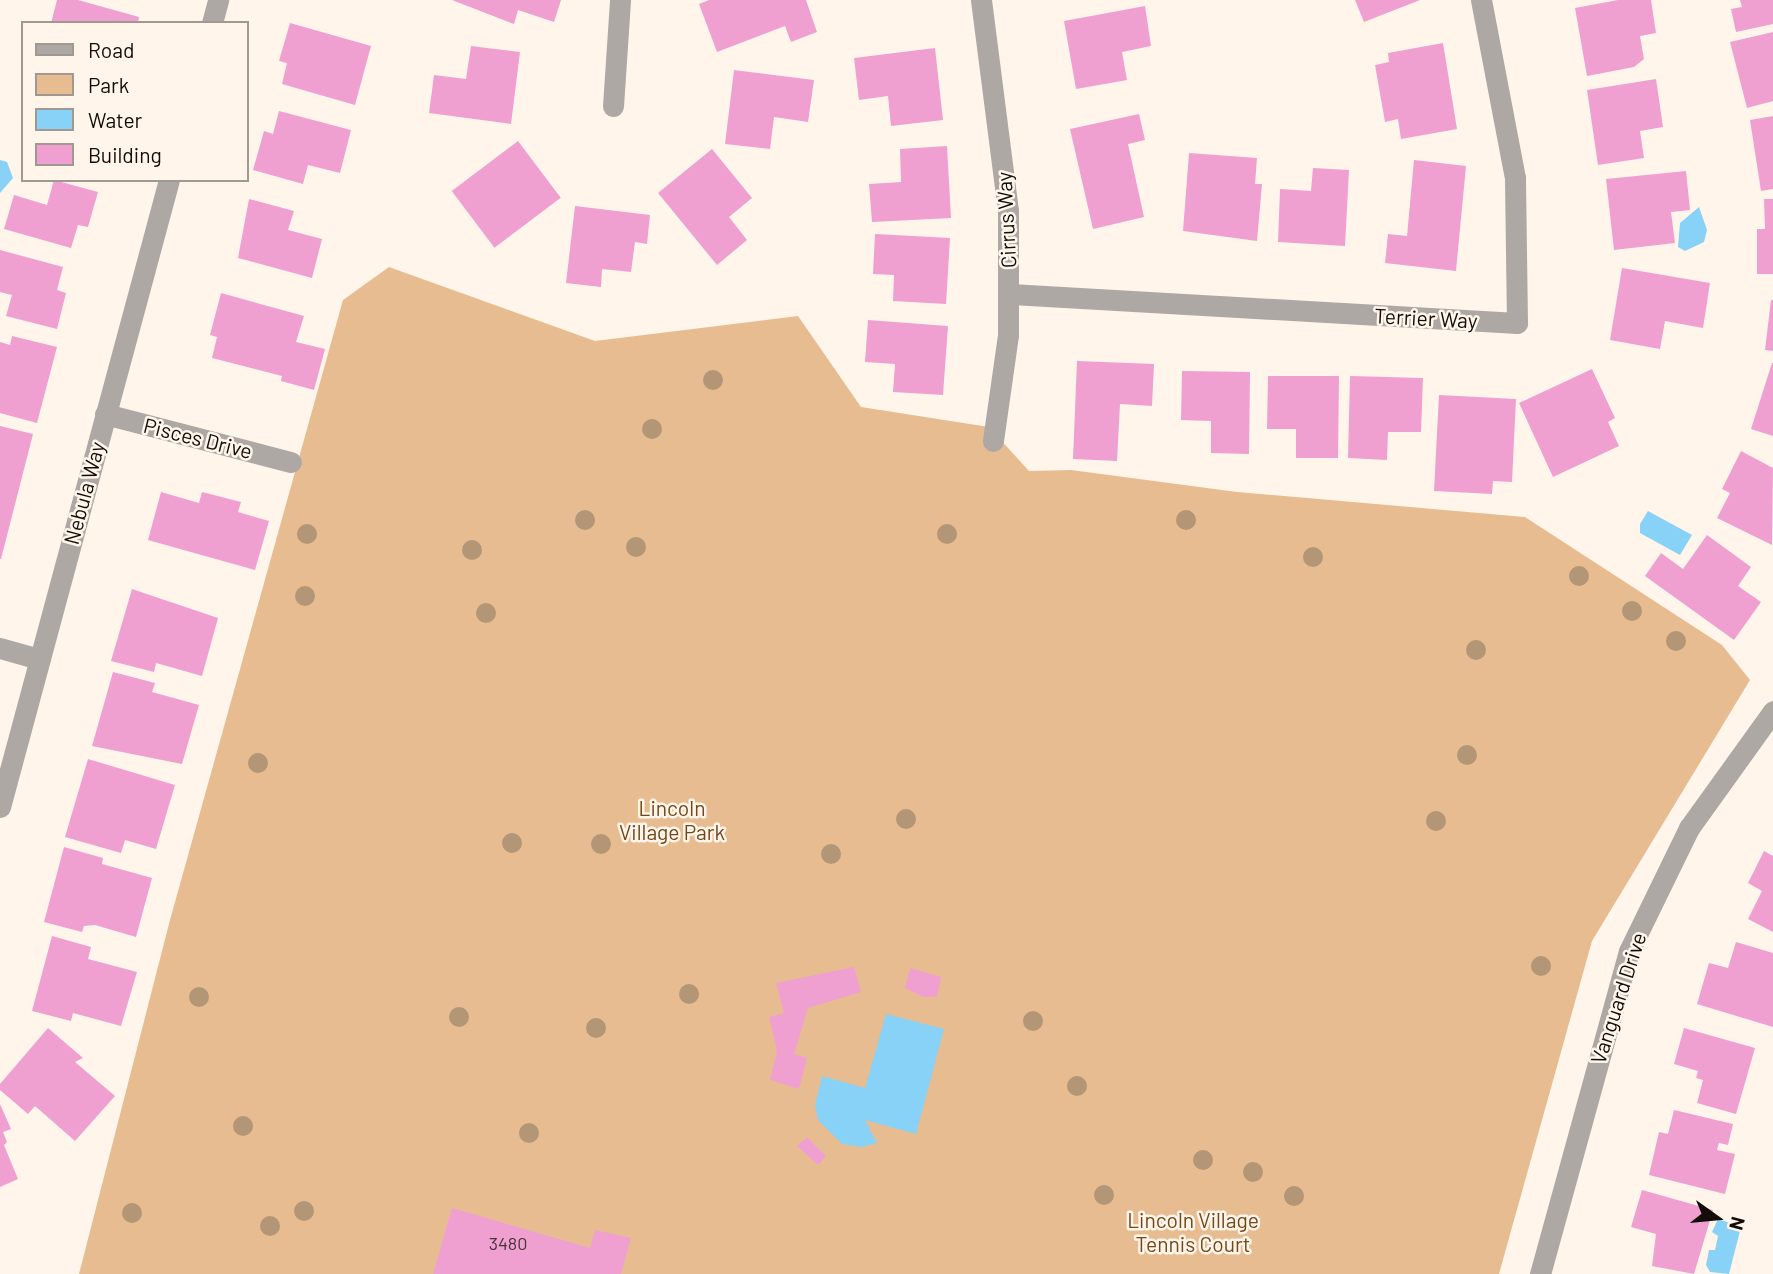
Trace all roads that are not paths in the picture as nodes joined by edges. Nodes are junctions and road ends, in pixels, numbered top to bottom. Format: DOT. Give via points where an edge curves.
graph roads {
  1 [pos="218,0"];
  2 [pos="620,0"];
  3 [pos="981,0"];
  4 [pos="1481,0"];
  5 [pos="213,21"];
  6 [pos="613,106"];
  7 [pos="168,182"];
  8 [pos="1010,294"];
  9 [pos="105,414"];
  10 [pos="993,441"];
  11 [pos="291,462"];
  12 [pos="0,648"];
  13 [pos="38,659"];
  14 [pos="1773,712"];
  15 [pos="0,807"];
  16 [pos="1540,1274"];
  1 -- 5 [label="street"];
  2 -- 6 [label="street"];
  3 -- 8 [label="street, Cirrus Way" via="1002,146"];
  4 -- 8 [label="street, Terrier Way" via="1515,178 1517,323"];
  7 -- 9 [label="street, Nebula Way"];
  8 -- 10 [label="street, Cirrus Way"];
  9 -- 11 [label="street, Pisces Drive"];
  9 -- 13 [label="street, Nebula Way"];
  12 -- 13 [label="street"];
  13 -- 15 [label="street, Nebula Way"];
  14 -- 16 [label="street, Vanguard Drive" via="1689,828 1629,951"];
}
